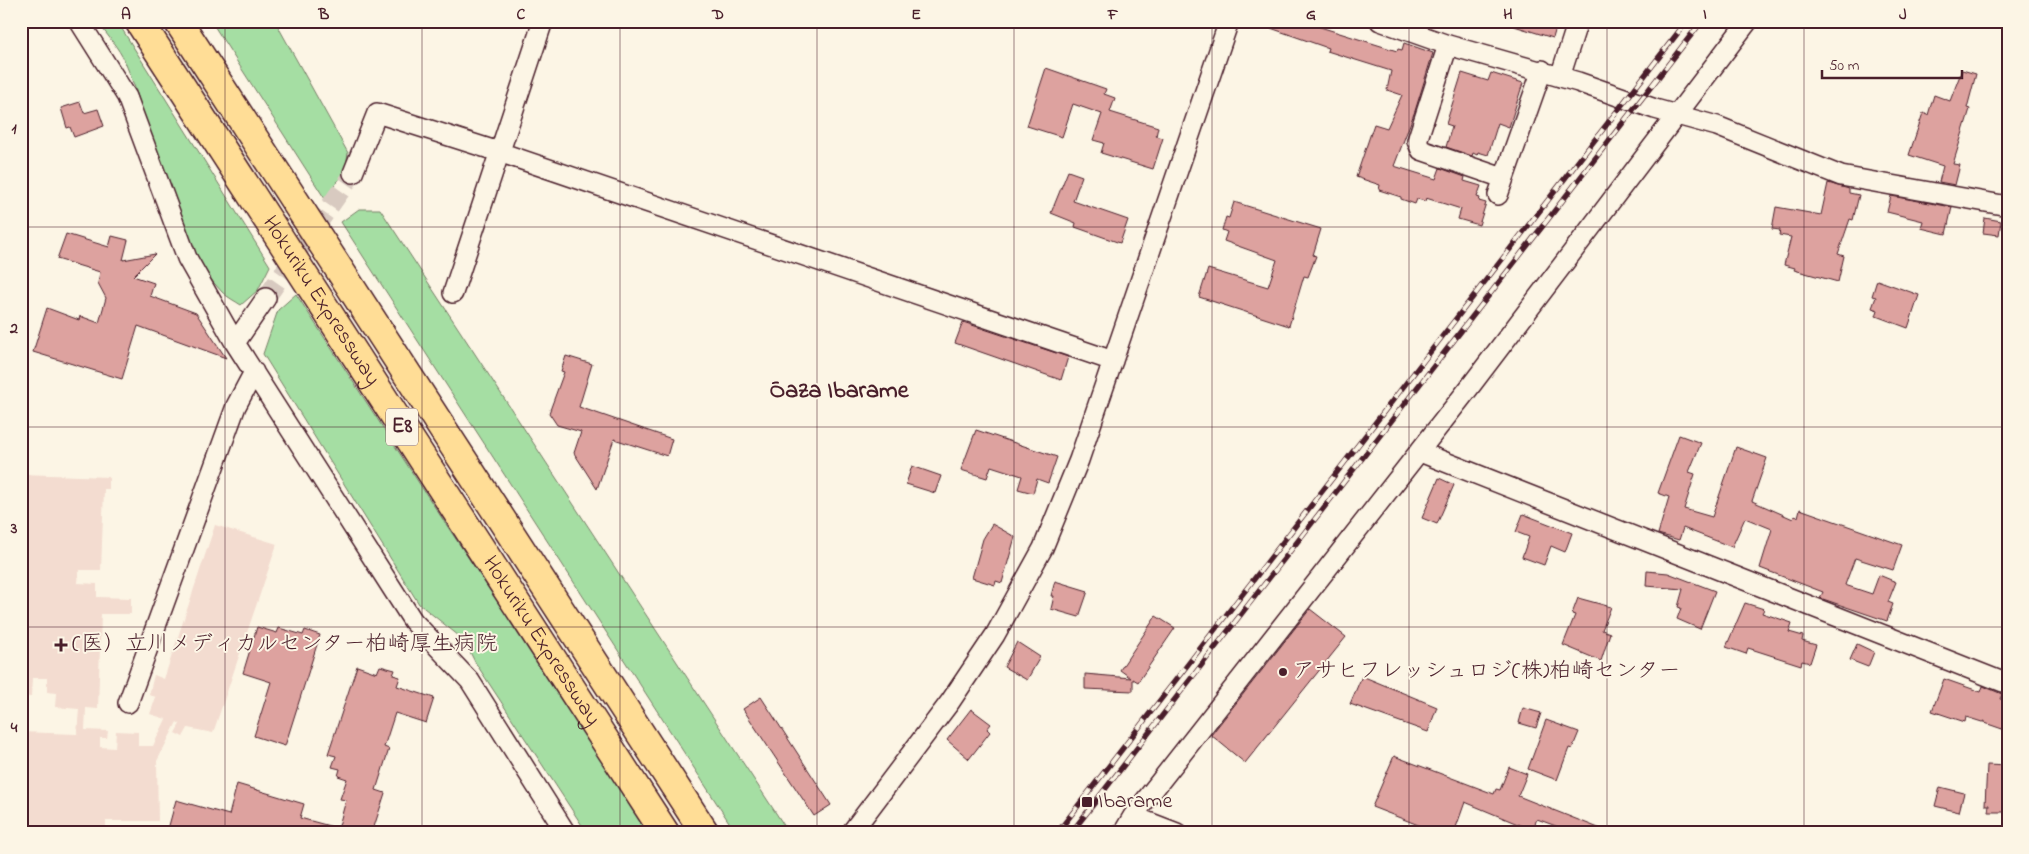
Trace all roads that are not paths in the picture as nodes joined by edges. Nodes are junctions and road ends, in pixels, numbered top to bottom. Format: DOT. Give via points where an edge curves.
graph roads {
  1 [pos="79,21"];
  2 [pos="139,21"];
  3 [pos="178,21"];
  4 [pos="543,21"];
  5 [pos="1229,21"];
  6 [pos="1380,21"];
  7 [pos="1578,21"];
  8 [pos="1748,21"];
  9 [pos="1448,44"];
  10 [pos="1551,74"];
  11 [pos="1677,114"];
  12 [pos="499,152"];
  13 [pos="353,173"];
  14 [pos="2008,206"];
  15 [pos="454,293"];
  16 [pos="266,298"];
  17 [pos="235,343"];
  18 [pos="1113,361"];
  19 [pos="254,372"];
  20 [pos="1420,452"];
  21 [pos="2008,684"];
  22 [pos="128,704"];
  23 [pos="1133,816"];
  24 [pos="566,833"];
  25 [pos="666,833"];
  26 [pos="705,833"];
  27 [pos="851,833"];
  28 [pos="1123,833"];
  29 [pos="1177,833"];
  1 -- 17 [label="street" via="127,96 187,258"];
  2 -- 25 [label="highway, Hokuriku Expressway / E8"];
  3 -- 26 [label="highway, Hokuriku Expressway / E8"];
  4 -- 12 [label="street"];
  5 -- 18 [label="street"];
  6 -- 9 [label="street"];
  7 -- 10 [label="street"];
  8 -- 11 [label="street"];
  9 -- 10 [label="street"];
  9 -- 10 [label="street" via="1417,141 1421,150 1501,187"];
  10 -- 11 [label="street"];
  11 -- 14 [label="street" via="1717,126 1841,176"];
  11 -- 20 [label="street"];
  12 -- 13 [label="street" via="377,113"];
  12 -- 15 [label="street"];
  12 -- 18 [label="street"];
  16 -- 17 [label="street"];
  17 -- 19 [label="street"];
  18 -- 27 [label="street" via="1079,460 1043,548 995,635 950,702"];
  19 -- 22 [label="street" via="236,406"];
  19 -- 24 [label="street" via="413,621 470,681"];
  20 -- 21 [label="street"];
  20 -- 23 [label="street"];
  23 -- 28 [label="street"];
  23 -- 29 [label="street"];
}
